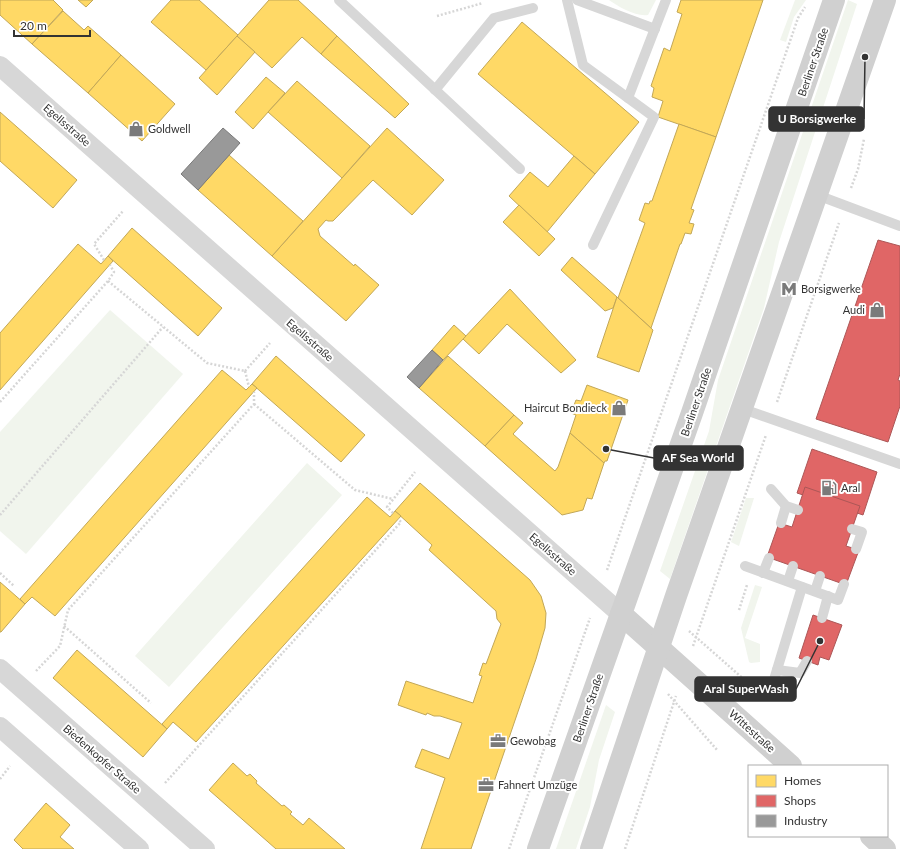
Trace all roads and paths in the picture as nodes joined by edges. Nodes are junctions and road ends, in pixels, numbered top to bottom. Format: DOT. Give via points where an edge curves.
graph roads {
  1 [pos="339,0"];
  2 [pos="567,0"];
  3 [pos="577,0"];
  4 [pos="666,0"];
  5 [pos="834,0"];
  6 [pos="885,0"];
  7 [pos="486,2"];
  8 [pos="805,6"];
  9 [pos="533,8"];
  10 [pos="437,16"];
  11 [pos="655,29"];
  12 [pos="0,66"];
  13 [pos="435,90"];
  14 [pos="628,98"];
  15 [pos="865,134"];
  16 [pos="520,169"];
  17 [pos="817,195"];
  18 [pos="845,206"];
  19 [pos="123,211"];
  20 [pos="900,226"];
  21 [pos="593,245"];
  22 [pos="104,260"];
  23 [pos="110,265"];
  24 [pos="108,281"];
  25 [pos="163,326"];
  26 [pos="270,343"];
  27 [pos="245,371"];
  28 [pos="249,387"];
  29 [pos="254,392"];
  30 [pos="0,402"];
  31 [pos="254,404"];
  32 [pos="742,409"];
  33 [pos="771,419"];
  34 [pos="900,464"];
  35 [pos="415,472"];
  36 [pos="771,489"];
  37 [pos="393,499"];
  38 [pos="786,506"];
  39 [pos="798,510"];
  40 [pos="393,513"];
  41 [pos="0,515"];
  42 [pos="398,519"];
  43 [pos="780,523"];
  44 [pos="852,529"];
  45 [pos="856,549"];
  46 [pos="769,558"];
  47 [pos="610,563"];
  48 [pos="745,566"];
  49 [pos="793,566"];
  50 [pos="0,573"];
  51 [pos="763,573"];
  52 [pos="820,576"];
  53 [pos="788,581"];
  54 [pos="844,584"];
  55 [pos="748,585"];
  56 [pos="14,586"];
  57 [pos="802,586"];
  58 [pos="815,591"];
  59 [pos="828,596"];
  60 [pos="739,610"];
  61 [pos="621,614"];
  62 [pos="822,618"];
  63 [pos="64,626"];
  64 [pos="659,648"];
  65 [pos="574,660"];
  66 [pos="722,660"];
  67 [pos="807,661"];
  68 [pos="0,669"];
  69 [pos="777,670"];
  70 [pos="35,671"];
  71 [pos="685,671"];
  72 [pos="747,682"];
  73 [pos="773,683"];
  74 [pos="151,703"];
  75 [pos="0,727"];
  76 [pos="718,751"];
  77 [pos="11,764"];
  78 [pos="790,765"];
  79 [pos="0,779"];
  80 [pos="163,785"];
  81 [pos="872,837"];
  82 [pos="139,849"];
  83 [pos="204,849"];
  84 [pos="509,849"];
  85 [pos="538,849"];
  86 [pos="591,849"];
  87 [pos="625,849"];
  88 [pos="885,849"];
  1 -- 13 [label="lane"];
  2 -- 14 [label="lane" via="583,65"];
  3 -- 11 [label="lane"];
  4 -- 11 [label="lane"];
  5 -- 61 [label="main road, Berliner Straße"];
  6 -- 17 [label="main road"];
  7 -- 10 [label="path"];
  8 -- 47 [label="path" via="798,18"];
  9 -- 13 [label="lane" via="494,18"];
  11 -- 14 [label="lane"];
  12 -- 61 [label="street, Egellsstraße"];
  13 -- 16 [label="lane"];
  14 -- 21 [label="lane" via="654,117"];
  15 -- 18 [label="path" via="858,169"];
  17 -- 18 [label="lane"];
  17 -- 32 [label="main road"];
  18 -- 20 [label="lane"];
  18 -- 33 [label="path"];
  19 -- 22 [label="path" via="94,244"];
  23 -- 24 [label="path" via="114,272"];
  24 -- 25 [label="path"];
  24 -- 30 [label="path"];
  25 -- 27 [label="path" via="207,363"];
  25 -- 41 [label="path"];
  26 -- 27 [label="path"];
  27 -- 28 [label="path"];
  29 -- 31 [label="path"];
  31 -- 37 [label="path" via="355,490"];
  31 -- 63 [label="path" via="68,610"];
  32 -- 33 [label="lane"];
  32 -- 64 [label="main road"];
  33 -- 34 [label="lane"];
  33 -- 71 [label="path"];
  35 -- 37 [label="path"];
  36 -- 38 [label="lane"];
  37 -- 40 [label="path" via="386,507"];
  38 -- 39 [label="lane"];
  38 -- 43 [label="lane"];
  42 -- 80 [label="path" via="401,522"];
  44 -- 45 [label="lane" via="862,532"];
  46 -- 51 [label="lane"];
  48 -- 51 [label="lane"];
  49 -- 53 [label="lane"];
  50 -- 56 [label="path"];
  51 -- 53 [label="lane"];
  52 -- 58 [label="lane"];
  53 -- 57 [label="lane"];
  54 -- 59 [label="lane" via="838,600"];
  55 -- 60 [label="path"];
  57 -- 58 [label="lane"];
  57 -- 69 [label="lane"];
  58 -- 59 [label="lane"];
  59 -- 62 [label="lane"];
  61 -- 64 [label="main road, Wittestraße"];
  61 -- 85 [label="main road, Berliner Straße"];
  63 -- 70 [label="path" via="60,646"];
  63 -- 74 [label="path"];
  64 -- 71 [label="main road, Wittestraße"];
  64 -- 86 [label="main road"];
  65 -- 84 [label="path"];
  66 -- 72 [label="path"];
  67 -- 69 [label="lane" via="800,673"];
  68 -- 83 [label="street, Biedenkopfer Straße"];
  69 -- 73 [label="lane"];
  71 -- 78 [label="main road, Wittestraße"];
  75 -- 82 [label="street"];
  76 -- 87 [label="path" via="674,701"];
  77 -- 79 [label="path"];
  81 -- 88 [label="main road"];
}
